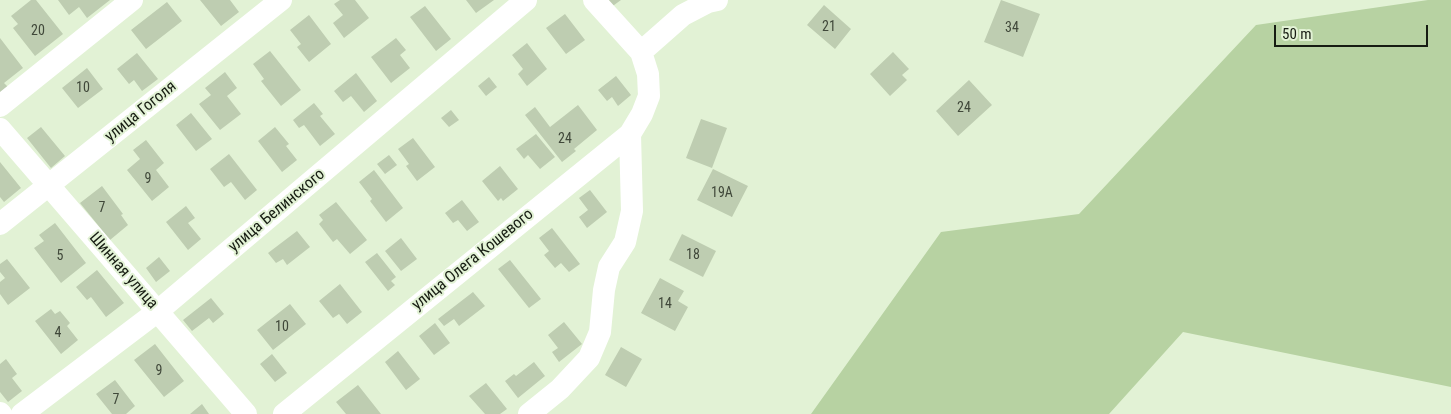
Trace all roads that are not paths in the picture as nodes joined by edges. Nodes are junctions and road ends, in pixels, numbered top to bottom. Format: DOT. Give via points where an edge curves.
graph roads {
  1 [pos="132,0"];
  2 [pos="281,0"];
  3 [pos="526,0"];
  4 [pos="594,0"];
  5 [pos="717,0"];
  6 [pos="641,52"];
  7 [pos="0,106"];
  8 [pos="0,129"];
  9 [pos="630,134"];
  10 [pos="48,186"];
  11 [pos="0,224"];
  12 [pos="158,311"];
  13 [pos="22,414"];
  14 [pos="246,414"];
  15 [pos="284,414"];
  16 [pos="529,414"];
  1 -- 7 [label="street"];
  2 -- 10 [label="street, улица Гоголя"];
  3 -- 12 [label="street, улица Белинского"];
  4 -- 6 [label="street"];
  5 -- 6 [label="street" via="683,15"];
  6 -- 9 [label="street, улица Олега Кошевого" via="648,74 649,96"];
  8 -- 10 [label="street, Шинная улица"];
  9 -- 15 [label="street, улица Олега Кошевого"];
  9 -- 16 [label="street" via="632,211 625,242 609,267 600,332 589,358 560,389"];
  10 -- 11 [label="street, улица Гоголя"];
  10 -- 12 [label="street, Шинная улица"];
  12 -- 13 [label="street, улица Белинского"];
  12 -- 14 [label="street, Шинная улица"];
}
